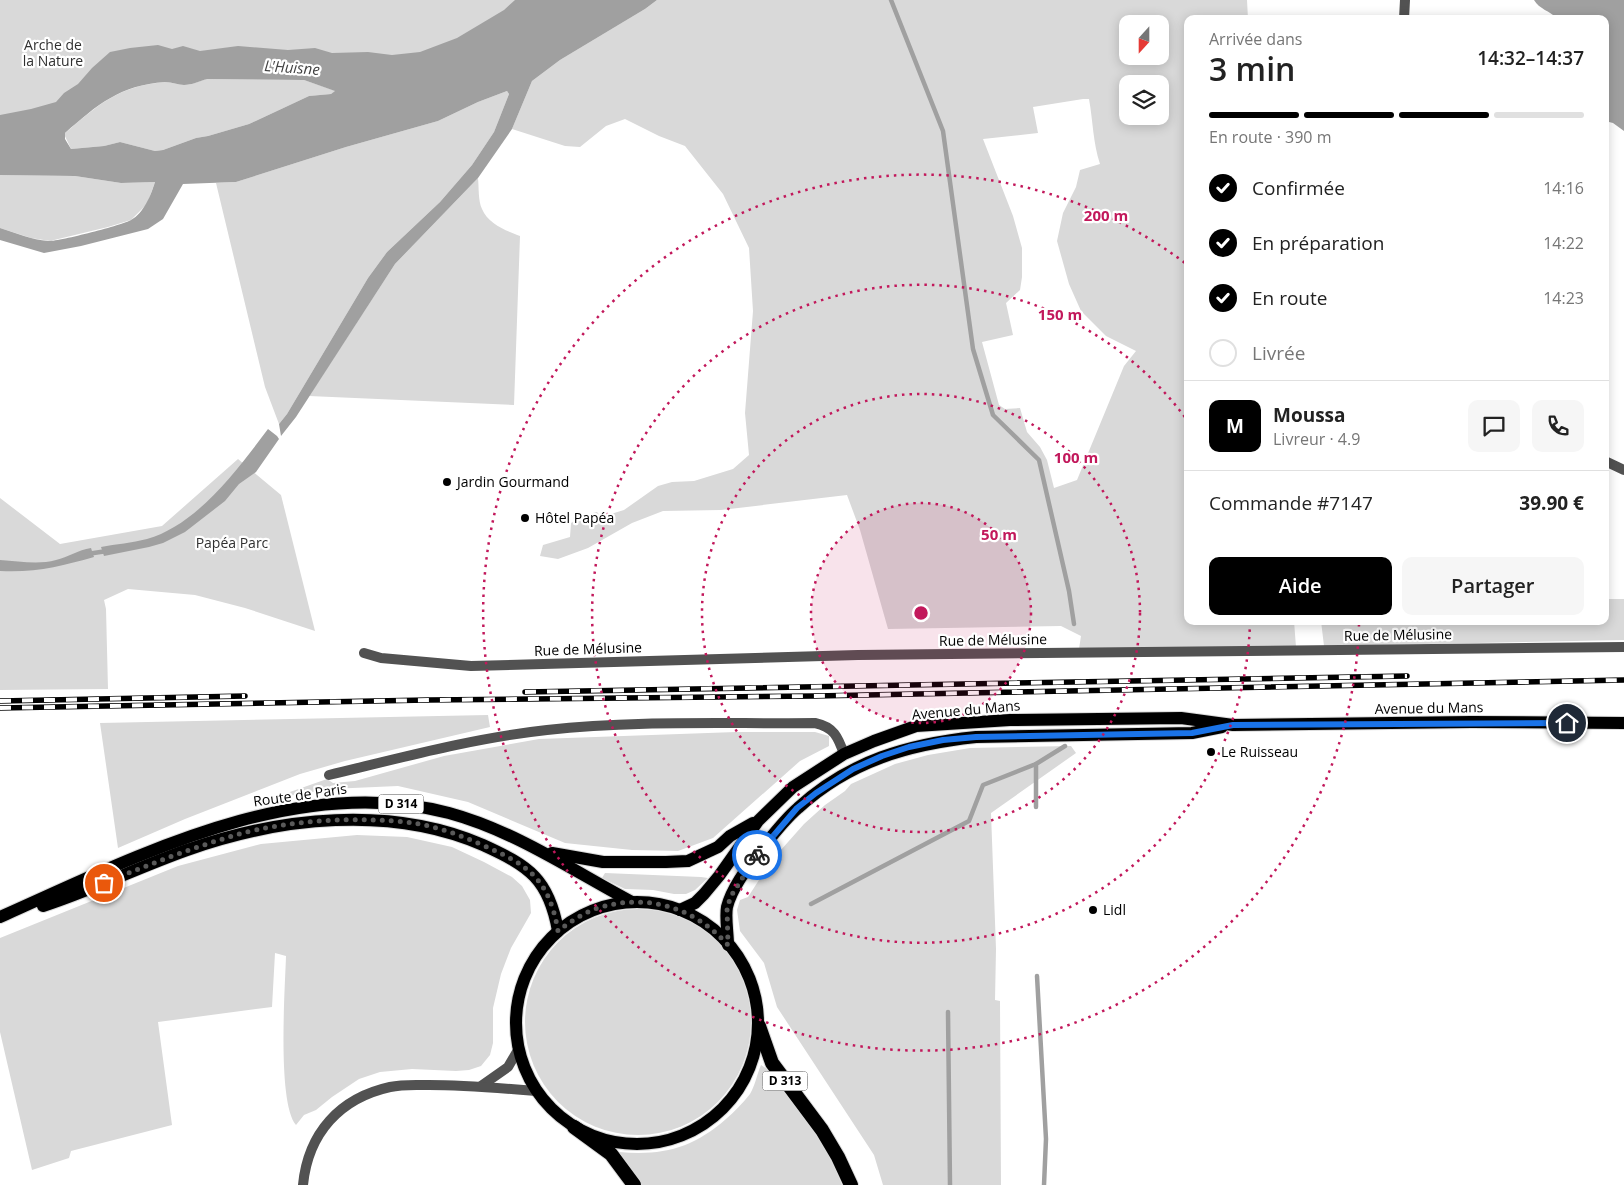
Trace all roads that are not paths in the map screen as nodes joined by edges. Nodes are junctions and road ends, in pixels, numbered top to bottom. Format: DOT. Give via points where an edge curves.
graph roads {
  1 [pos="1405,0"];
  2 [pos="1404,15"];
  3 [pos="1609,463"];
  4 [pos="1624,470"];
  5 [pos="1624,647"];
  6 [pos="364,653"];
  7 [pos="1624,723"];
  8 [pos="1233,725"];
  9 [pos="844,754"];
  10 [pos="328,776"];
  11 [pos="758,821"];
  12 [pos="543,851"];
  13 [pos="632,902"];
  14 [pos="680,910"];
  15 [pos="0,918"];
  16 [pos="558,931"];
  17 [pos="728,945"];
  18 [pos="759,1026"];
  19 [pos="518,1050"];
  20 [pos="481,1086"];
  21 [pos="536,1091"];
  22 [pos="574,1127"];
  23 [pos="303,1185"];
  24 [pos="634,1185"];
  25 [pos="851,1185"];
  1 -- 2 [label="street"];
  3 -- 4 [label="street"];
  5 -- 6 [label="street, Rue de Mélusine" via="858,655 471,666 381,658"];
  7 -- 8 [label="main road, Avenue du Mans"];
  8 -- 9 [label="main road, Avenue du Mans" via="1181,718 942,724 916,726"];
  8 -- 17 [label="main road, Avenue du Mans" via="1192,733 976,737 943,740 882,756 853,769 816,793 797,808 773,835 731,896 727,908"];
  9 -- 10 [label="street" via="833,731 815,723 587,726 448,746"];
  9 -- 11 [label="main road, Avenue du Mans" via="793,787"];
  11 -- 12 [label="main road" via="730,836 718,847 688,861 603,862"];
  11 -- 14 [label="main road, Avenue du Mans" via="710,886 694,903"];
  12 -- 13 [label="main road, Route de Paris / D 314"];
  12 -- 15 [label="main road, Route de Paris / D 314" via="479,823 416,806 384,803 317,806 251,817 186,837"];
  13 -- 14 [label="main road" via="660,904"];
  13 -- 16 [label="main road" via="597,908"];
  14 -- 17 [label="main road" via="709,925"];
  15 -- 16 [label="main road, Route de Paris / D 314" via="58,901 187,850 238,834 277,826 351,820 414,824 442,830 465,837 512,860 532,873 542,885 550,899"];
  16 -- 19 [label="main road" via="538,953 522,985 516,1008"];
  17 -- 18 [label="main road" via="742,962 752,984"];
  18 -- 22 [label="main road" via="756,1050 741,1086 724,1108 692,1132 654,1144 633,1145 595,1137"];
  18 -- 25 [label="highway, D 313" via="772,1063 822,1130"];
  19 -- 20 [label="street" via="508,1067"];
  19 -- 21 [label="main road"];
  20 -- 21 [label="street"];
  20 -- 23 [label="street" via="393,1086 358,1098 344,1106 321,1130 312,1145"];
  21 -- 22 [label="main road"];
  22 -- 24 [label="highway" via="611,1154"];
}
